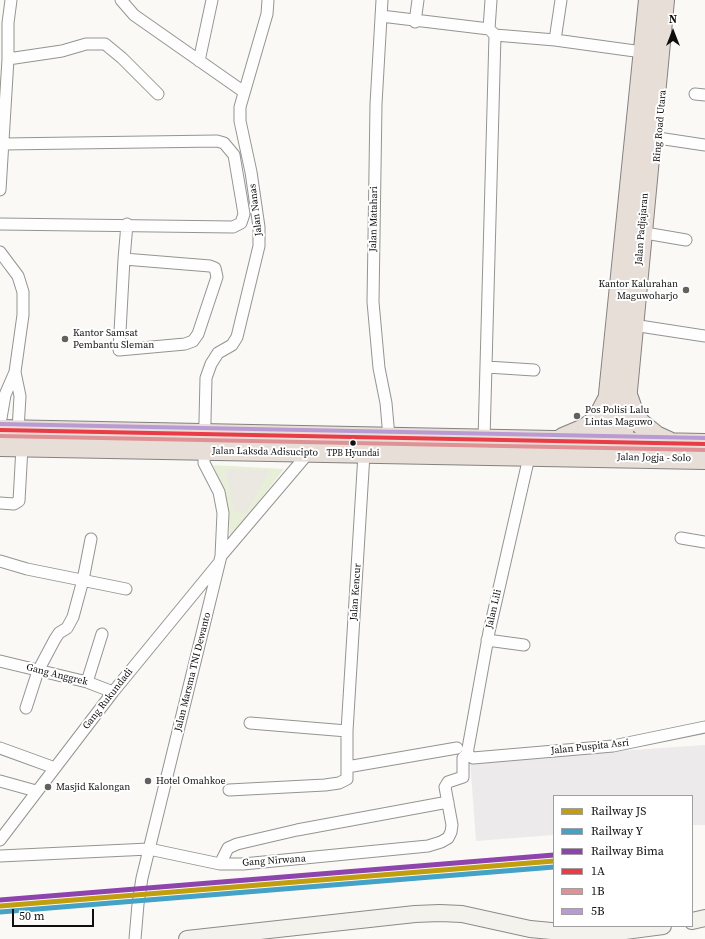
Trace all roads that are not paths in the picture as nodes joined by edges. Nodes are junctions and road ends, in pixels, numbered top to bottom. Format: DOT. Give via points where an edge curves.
graph roads {
  1 [pos="11,0"];
  2 [pos="121,0"];
  3 [pos="212,0"];
  4 [pos="268,0"];
  5 [pos="382,0"];
  6 [pos="418,0"];
  7 [pos="491,0"];
  8 [pos="560,0"];
  9 [pos="640,0"];
  10 [pos="649,0"];
  11 [pos="664,0"];
  12 [pos="672,0"];
  13 [pos="381,16"];
  14 [pos="4,22"];
  15 [pos="415,22"];
  16 [pos="492,32"];
  17 [pos="555,40"];
  18 [pos="635,51"];
  19 [pos="8,59"];
  20 [pos="199,61"];
  21 [pos="244,92"];
  22 [pos="158,94"];
  23 [pos="3,102"];
  24 [pos="658,138"];
  25 [pos="3,144"];
  26 [pos="705,145"];
  27 [pos="0,190"];
  28 [pos="0,224"];
  29 [pos="127,224"];
  30 [pos="686,240"];
  31 [pos="638,245"];
  32 [pos="0,252"];
  33 [pos="124,259"];
  34 [pos="629,275"];
  35 [pos="633,325"];
  36 [pos="705,336"];
  37 [pos="487,367"];
  38 [pos="534,370"];
  39 [pos="15,372"];
  40 [pos="618,394"];
  41 [pos="10,433"];
  42 [pos="389,437"];
  43 [pos="484,439"];
  44 [pos="559,440"];
  45 [pos="204,443"];
  46 [pos="676,443"];
  47 [pos="311,444"];
  48 [pos="705,444"];
  49 [pos="0,446"];
  50 [pos="612,449"];
  51 [pos="364,454"];
  52 [pos="529,457"];
  53 [pos="705,459"];
  54 [pos="0,503"];
  55 [pos="681,538"];
  56 [pos="91,539"];
  57 [pos="705,542"];
  58 [pos="221,559"];
  59 [pos="0,561"];
  60 [pos="83,580"];
  61 [pos="126,589"];
  62 [pos="102,634"];
  63 [pos="487,640"];
  64 [pos="524,645"];
  65 [pos="0,661"];
  66 [pos="38,671"];
  67 [pos="87,682"];
  68 [pos="113,692"];
  69 [pos="26,708"];
  70 [pos="250,723"];
  71 [pos="705,727"];
  72 [pos="347,731"];
  73 [pos="0,748"];
  74 [pos="466,753"];
  75 [pos="347,767"];
  76 [pos="55,768"];
  77 [pos="0,781"];
  78 [pos="229,790"];
  79 [pos="36,791"];
  80 [pos="448,802"];
  81 [pos="0,840"];
  82 [pos="149,849"];
  83 [pos="0,856"];
  84 [pos="220,864"];
  85 [pos="705,918"];
  86 [pos="693,921"];
  87 [pos="655,927"];
  88 [pos="135,939"];
  89 [pos="187,939"];
  1 -- 14 [label="street"];
  2 -- 20 [label="street" via="134,15"];
  3 -- 20 [label="street"];
  4 -- 21 [label="street, Jalan Nanas" via="267,14"];
  5 -- 13 [label="street, Jalan Matahari"];
  6 -- 15 [label="street"];
  7 -- 16 [label="street"];
  8 -- 17 [label="street"];
  9 -- 18 [label="street"];
  10 -- 31 [label="highway, Jalan Padjajaran"];
  11 -- 31 [label="highway, Jalan Padjajaran"];
  12 -- 24 [label="street, Ring Road Utara"];
  13 -- 15 [label="street"];
  13 -- 42 [label="street, Jalan Matahari" via="375,149 373,302"];
  14 -- 19 [label="street"];
  15 -- 16 [label="street"];
  16 -- 17 [label="street"];
  16 -- 37 [label="street"];
  17 -- 18 [label="street"];
  18 -- 31 [label="street" via="618,221"];
  19 -- 22 [label="street" via="62,51 86,44 105,44"];
  19 -- 23 [label="street"];
  20 -- 21 [label="street"];
  21 -- 45 [label="street, Jalan Nanas" via="240,121 251,172 259,227 259,246 237,337 232,345 218,354 206,378"];
  23 -- 25 [label="street"];
  24 -- 26 [label="street"];
  24 -- 31 [label="street, Ring Road Utara"];
  25 -- 27 [label="street"];
  25 -- 29 [label="street" via="217,141 230,149 240,180 244,214 241,223 233,227"];
  28 -- 29 [label="street"];
  29 -- 33 [label="street"];
  30 -- 31 [label="street"];
  31 -- 34 [label="highway, Jalan Padjajaran"];
  32 -- 39 [label="street" via="18,276 23,292 23,315"];
  33 -- 33 [label="street" via="215,268 217,277 193,342 119,350"];
  34 -- 35 [label="highway, Jalan Padjajaran"];
  34 -- 40 [label="highway, Jalan Padjajaran"];
  35 -- 36 [label="street"];
  35 -- 40 [label="highway, Jalan Padjajaran"];
  37 -- 38 [label="street"];
  37 -- 43 [label="street"];
  39 -- 41 [label="street" via="20,396"];
  39 -- 41 [label="street" via="5,395"];
  40 -- 44 [label="highway" via="592,424"];
  40 -- 46 [label="highway" via="640,423 656,436"];
  40 -- 50 [label="highway, Jalan Padjajaran"];
  41 -- 45 [label="highway, Jalan Laksda Adisucipto"];
  41 -- 49 [label="highway, Jalan Laksda Adisucipto"];
  41 -- 54 [label="street" via="19,501 14,504"];
  42 -- 43 [label="highway, Jalan Laksda Adisucipto"];
  42 -- 47 [label="highway, Jalan Laksda Adisucipto"];
  43 -- 44 [label="highway, Jalan Laksda Adisucipto"];
  44 -- 50 [label="highway, Jalan Laksda Adisucipto"];
  45 -- 47 [label="highway, Jalan Laksda Adisucipto"];
  45 -- 58 [label="street, Jalan Nanas" via="206,469 219,492 223,513"];
  46 -- 48 [label="highway, Jalan Jogja - Solo"];
  46 -- 50 [label="highway, Jalan Jogja - Solo"];
  47 -- 51 [label="highway, Jalan Laksda Adisucipto"];
  47 -- 58 [label="street, Jalan Marsma TNI Dewanto"];
  50 -- 52 [label="highway, Jalan Laksda Adisucipto"];
  50 -- 53 [label="highway, Jalan Jogja - Solo"];
  51 -- 52 [label="highway, Jalan Laksda Adisucipto"];
  51 -- 72 [label="street, Jalan Kencur"];
  52 -- 63 [label="street, Jalan Lili"];
  55 -- 57 [label="street"];
  56 -- 60 [label="street"];
  58 -- 68 [label="street, Gang Rukundadi"];
  58 -- 82 [label="street, Jalan Marsma TNI Dewanto"];
  59 -- 60 [label="street"];
  60 -- 61 [label="street"];
  60 -- 66 [label="street" via="71,624 59,633"];
  62 -- 67 [label="street"];
  63 -- 64 [label="street"];
  63 -- 74 [label="street, Jalan Lili"];
  65 -- 66 [label="street, Gang Anggrek"];
  66 -- 67 [label="street, Gang Anggrek"];
  66 -- 69 [label="street"];
  67 -- 68 [label="street, Gang Anggrek"];
  68 -- 76 [label="street, Gang Rukundadi"];
  70 -- 72 [label="street"];
  71 -- 74 [label="street, Jalan Puspita Asri" via="613,746"];
  72 -- 75 [label="street, Jalan Kencur"];
  73 -- 76 [label="street"];
  74 -- 75 [label="street, Jalan Puspita Asri"];
  74 -- 80 [label="street, Gang Nirwana" via="463,758 463,777 446,785"];
  75 -- 78 [label="street" via="347,779 339,783"];
  76 -- 79 [label="street, Gang Rukundadi"];
  77 -- 79 [label="street"];
  79 -- 81 [label="street, Gang Rukundadi"];
  80 -- 84 [label="street" via="297,830 237,844 228,848"];
  80 -- 84 [label="street, Gang Nirwana" via="451,832 448,838 428,846 289,861"];
  82 -- 83 [label="street, Gang Nirwana"];
  82 -- 84 [label="street, Gang Nirwana"];
  82 -- 88 [label="street, Jalan Marsma TNI Dewanto" via="139,895"];
  85 -- 86 [label="street"];
  87 -- 89 [label="street" via="625,931 562,932 530,929 462,914 440,913"];
}
